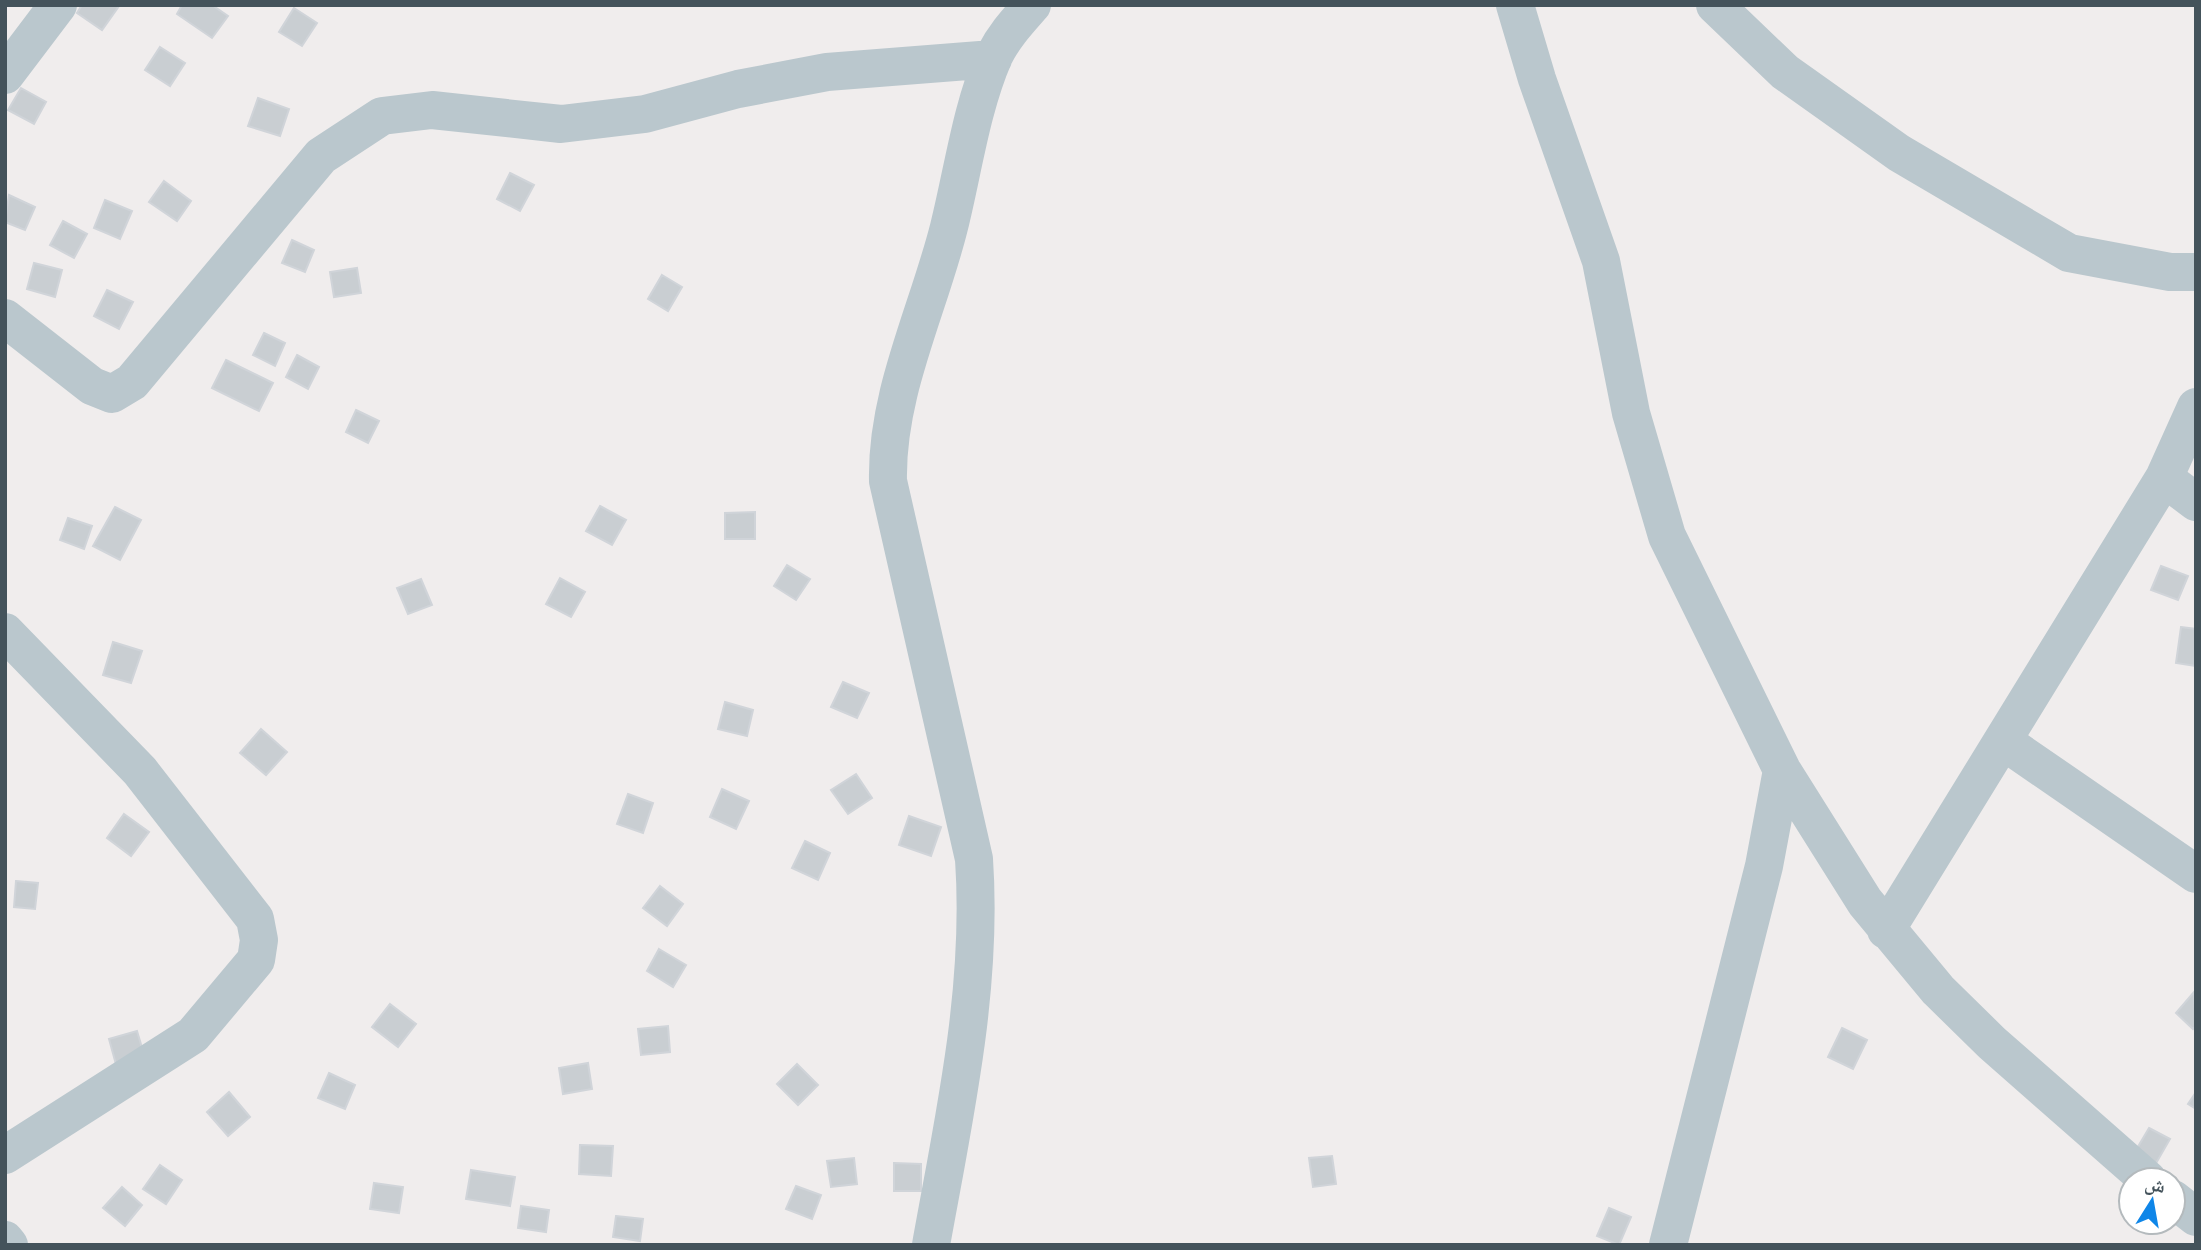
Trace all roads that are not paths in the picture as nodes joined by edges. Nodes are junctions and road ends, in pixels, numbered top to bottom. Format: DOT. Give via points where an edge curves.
graph roads {
  1 [pos="58,5"];
  2 [pos="1032,5"];
  3 [pos="1516,5"];
  4 [pos="1716,5"];
  5 [pos="993,59"];
  6 [pos="5,75"];
  7 [pos="2196,272"];
  8 [pos="5,318"];
  9 [pos="2196,407"];
  10 [pos="2164,478"];
  11 [pos="2196,502"];
  12 [pos="5,632"];
  13 [pos="2003,741"];
  14 [pos="1782,770"];
  15 [pos="2196,874"];
  16 [pos="1886,930"];
  17 [pos="5,1154"];
  18 [pos="2132,1166"];
  19 [pos="5,1240"];
  20 [pos="9,1245"];
  21 [pos="931,1245"];
  22 [pos="1668,1245"];
  1 -- 6 [label="street"];
  2 -- 5 [label="street" via="1005,35"];
  3 -- 14 [label="street" via="1601,261 1631,413 1667,537"];
  4 -- 7 [label="street" via="1785,72 1899,153 2069,253 2170,272"];
  5 -- 8 [label="street" via="827,72 645,114 561,124 432,110 382,116 321,156 132,382 112,394 92,386"];
  5 -- 21 [label="street" via="898,396 887,450 888,481 974,859 978,918 966,1046"];
  9 -- 10 [label="street"];
  10 -- 11 [label="street"];
  10 -- 13 [label="street"];
  12 -- 17 [label="street" via="141,771 255,919 259,940 256,960 193,1035"];
  13 -- 15 [label="street"];
  13 -- 16 [label="street"];
  14 -- 16 [label="street"];
  14 -- 22 [label="street" via="1764,866"];
  16 -- 18 [label="street" via="1992,1043"];
  19 -- 20 [label="street"];
}
